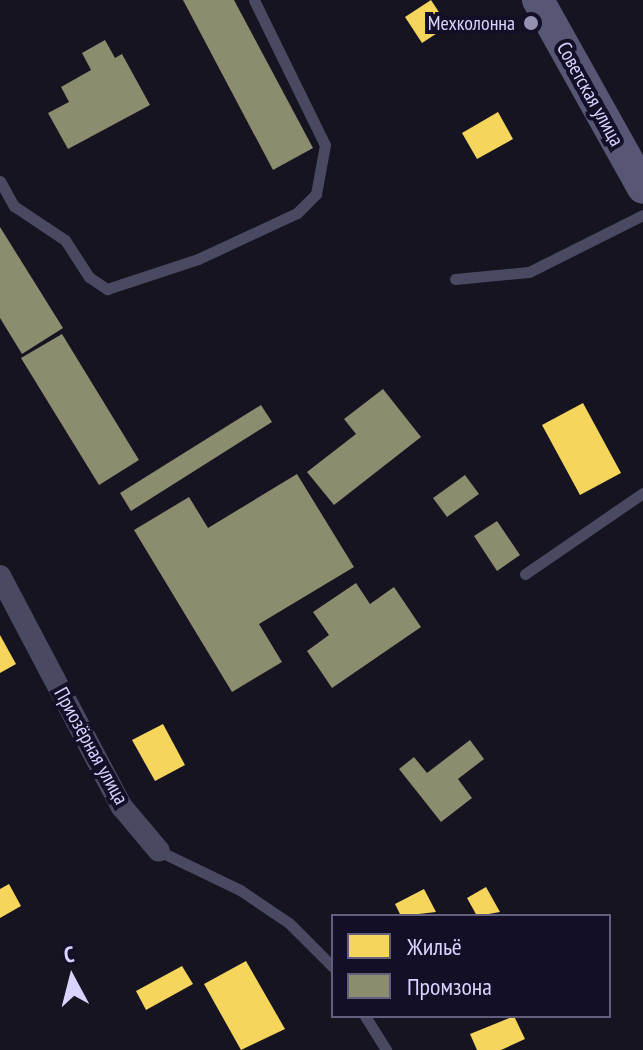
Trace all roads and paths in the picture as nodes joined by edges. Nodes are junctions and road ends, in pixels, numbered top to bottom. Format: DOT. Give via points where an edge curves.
graph roads {
  1 [pos="254,0"];
  2 [pos="538,0"];
  3 [pos="0,181"];
  4 [pos="643,188"];
  5 [pos="643,215"];
  6 [pos="455,279"];
  7 [pos="643,493"];
  8 [pos="525,574"];
  9 [pos="0,576"];
  10 [pos="159,851"];
  11 [pos="331,965"];
  12 [pos="366,1018"];
  13 [pos="386,1050"];
  1 -- 3 [label="lane" via="325,145 316,194 297,213 198,259 107,289 89,277 65,240 14,206"];
  2 -- 4 [label="main road, Советская улица"];
  5 -- 6 [label="lane" via="529,272"];
  7 -- 8 [label="lane"];
  9 -- 10 [label="street, Приозёрная улица" via="122,807"];
  10 -- 11 [label="lane, Приозёрная улица" via="240,890 289,923"];
  12 -- 13 [label="lane"];
}
